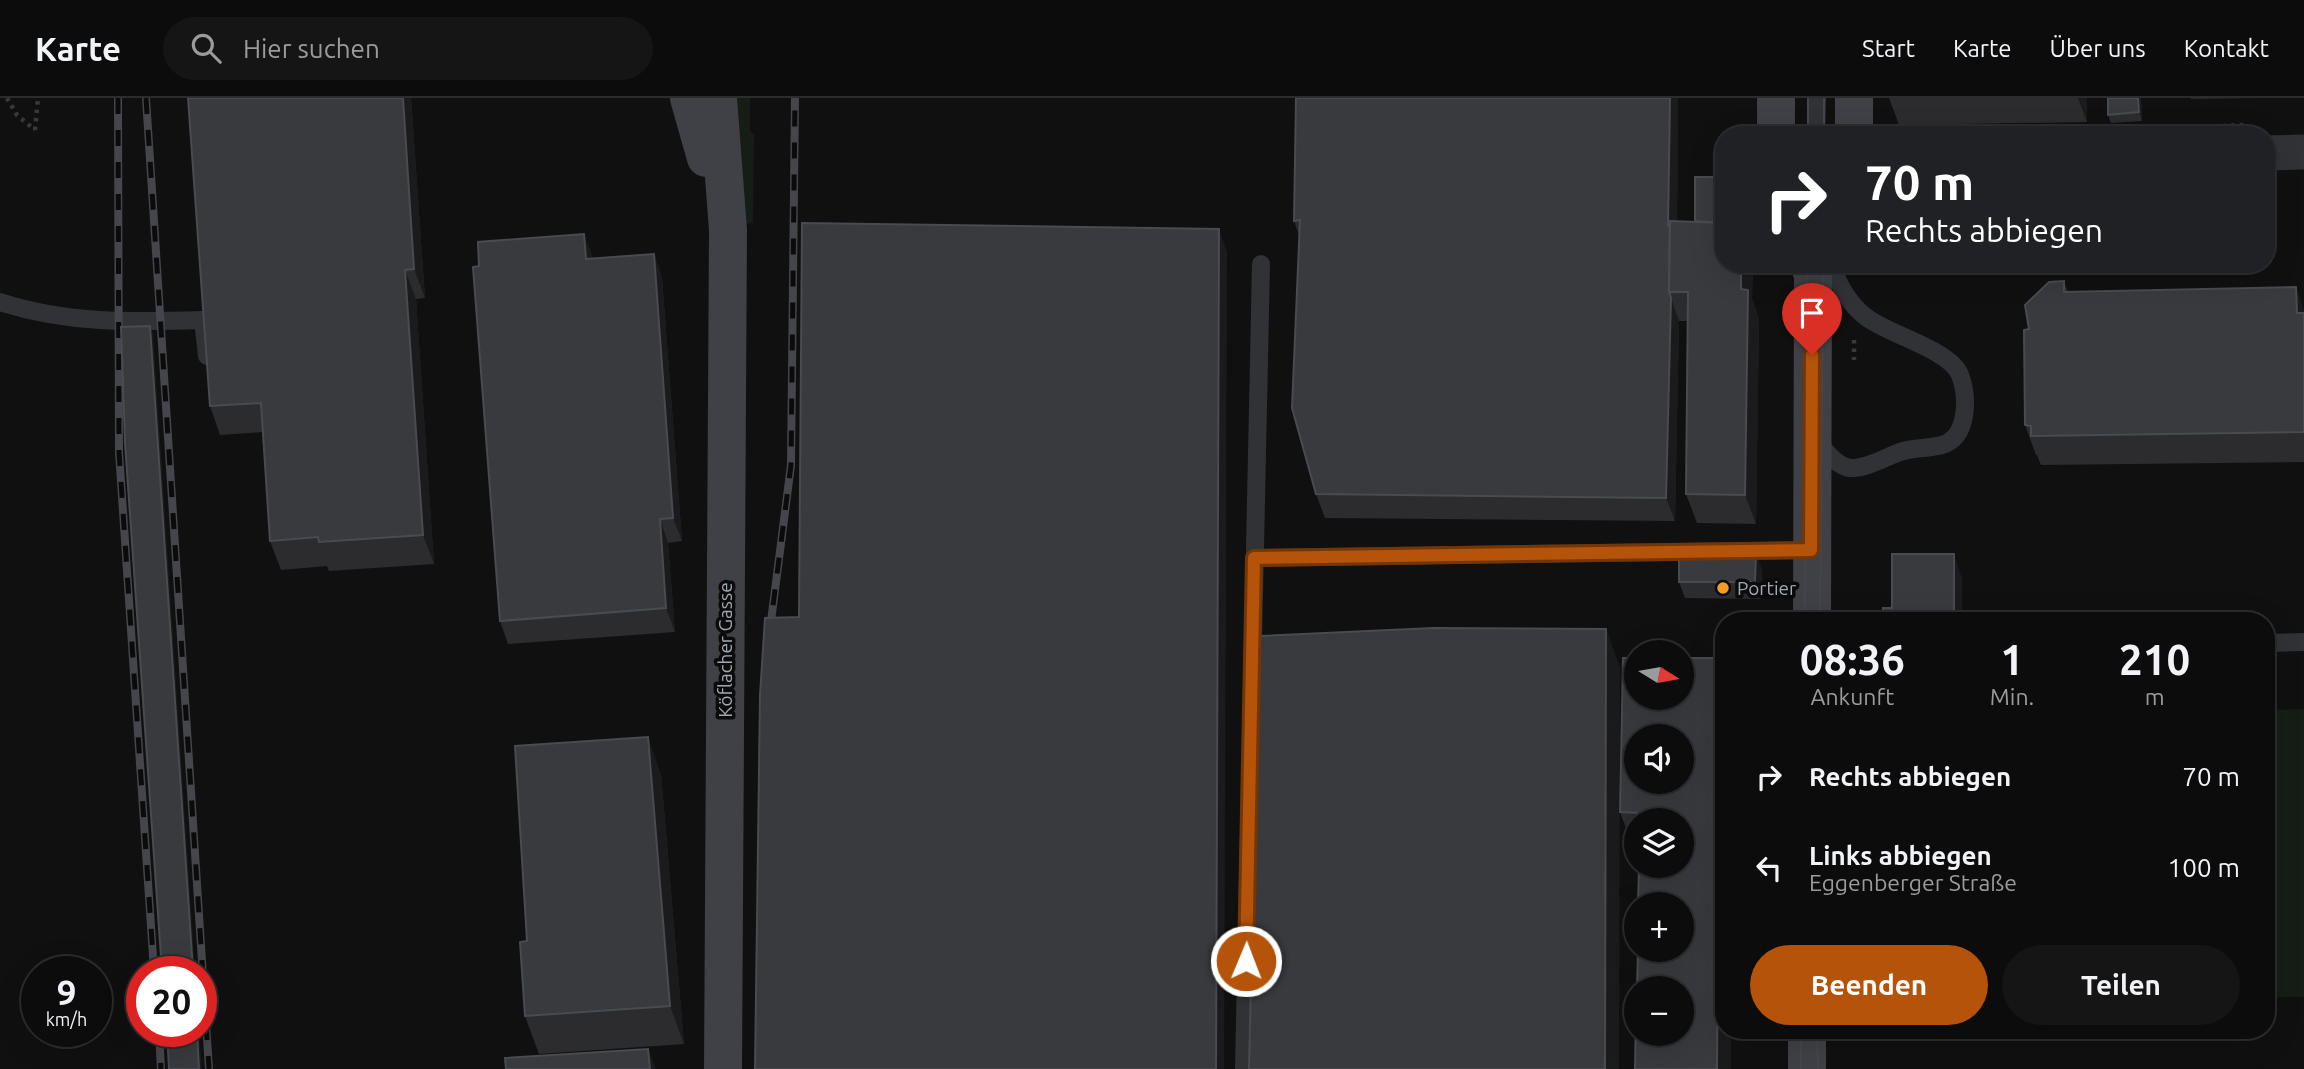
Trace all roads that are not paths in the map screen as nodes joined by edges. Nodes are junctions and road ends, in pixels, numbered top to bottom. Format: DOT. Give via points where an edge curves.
graph roads {
  1 [pos="690,98"];
  2 [pos="718,98"];
  3 [pos="1776,98"];
  4 [pos="1816,98"];
  5 [pos="1854,98"];
  6 [pos="1776,126"];
  7 [pos="1816,126"];
  8 [pos="1854,126"];
  9 [pos="2275,143"];
  10 [pos="2304,152"];
  11 [pos="728,230"];
  12 [pos="1261,264"];
  13 [pos="1817,273"];
  14 [pos="1824,273"];
  15 [pos="0,302"];
  16 [pos="208,368"];
  17 [pos="1812,435"];
  18 [pos="1811,550"];
  19 [pos="1254,558"];
  20 [pos="1812,612"];
  21 [pos="2304,642"];
  22 [pos="2275,643"];
  23 [pos="1807,1039"];
  24 [pos="723,1069"];
  25 [pos="1244,1069"];
  26 [pos="1807,1069"];
  1 -- 11 [label="street, Köflacher Gasse"];
  2 -- 11 [label="street, Köflacher Gasse"];
  3 -- 6 [label="street"];
  4 -- 7 [label="lane"];
  5 -- 8 [label="street"];
  9 -- 10 [label="street"];
  11 -- 24 [label="street, Köflacher Gasse"];
  12 -- 19 [label="lane"];
  13 -- 17 [label="street"];
  14 -- 17 [label="lane" via="1864,316 1950,361 1960,374 1964,417 1950,441 1848,468"];
  15 -- 16 [label="lane" via="47,316 86,321 203,320"];
  17 -- 18 [label="street"];
  18 -- 19 [label="lane"];
  18 -- 20 [label="street"];
  19 -- 25 [label="lane"];
  21 -- 22 [label="lane"];
  23 -- 26 [label="street"];
}
